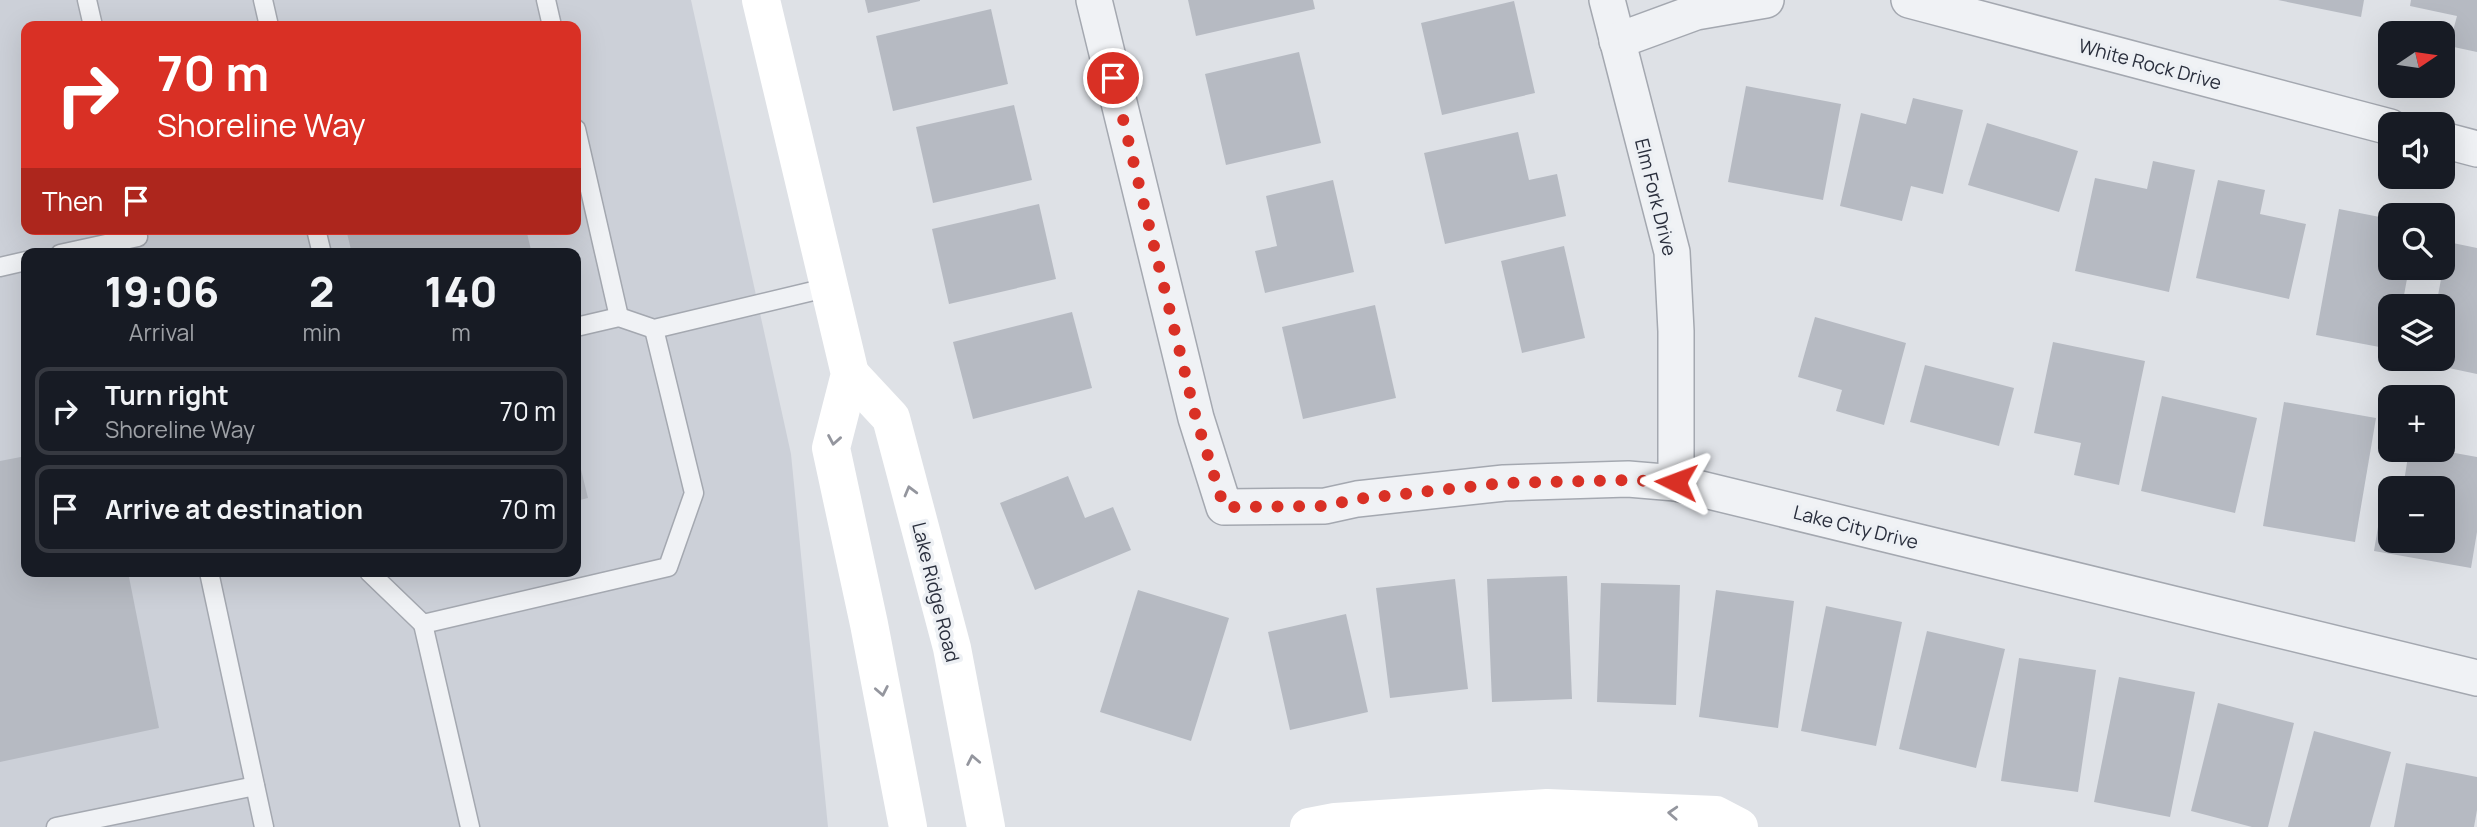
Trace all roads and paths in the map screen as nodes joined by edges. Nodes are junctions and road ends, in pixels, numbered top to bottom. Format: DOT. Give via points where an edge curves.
graph roads {
  1 [pos="87,0"];
  2 [pos="263,0"];
  3 [pos="546,0"];
  4 [pos="761,0"];
  5 [pos="1094,0"];
  6 [pos="1607,0"];
  7 [pos="1766,0"];
  8 [pos="1909,0"];
  9 [pos="92,21"];
  10 [pos="268,21"];
  11 [pos="551,21"];
  12 [pos="1616,41"];
  13 [pos="2378,124"];
  14 [pos="2455,143"];
  15 [pos="2477,149"];
  16 [pos="581,151"];
  17 [pos="139,240"];
  18 [pos="94,248"];
  19 [pos="21,262"];
  20 [pos="0,267"];
  21 [pos="830,287"];
  22 [pos="619,317"];
  23 [pos="581,326"];
  24 [pos="654,329"];
  25 [pos="850,374"];
  26 [pos="1676,482"];
  27 [pos="210,577"];
  28 [pos="374,577"];
  29 [pos="423,624"];
  30 [pos="2477,678"];
  31 [pos="255,786"];
  32 [pos="55,827"];
  33 [pos="264,827"];
  34 [pos="470,827"];
  35 [pos="908,827"];
  36 [pos="986,827"];
  37 [pos="1309,827"];
  38 [pos="1739,827"];
  1 -- 9 [label="lane"];
  2 -- 10 [label="lane"];
  3 -- 11 [label="lane"];
  4 -- 21 [label="street"];
  5 -- 26 [label="street, Lake City Drive" via="1196,418 1224,507 1325,506 1504,483"];
  6 -- 12 [label="street, Elm Fork Drive"];
  7 -- 12 [label="street" via="1696,12"];
  8 -- 13 [label="street, White Rock Drive"];
  12 -- 26 [label="street, Elm Fork Drive" via="1672,252"];
  14 -- 15 [label="street"];
  16 -- 22 [label="lane"];
  17 -- 18 [label="lane"];
  19 -- 20 [label="lane"];
  21 -- 24 [label="lane"];
  21 -- 25 [label="street"];
  22 -- 23 [label="lane"];
  22 -- 24 [label="lane"];
  24 -- 29 [label="lane" via="694,493 668,567"];
  25 -- 35 [label="street, one-way" via="831,448"];
  36 -- 25 [label="street, Lake Ridge Road, one-way" via="952,648 891,418"];
  26 -- 30 [label="street, Lake City Drive"];
  27 -- 31 [label="lane"];
  28 -- 29 [label="lane"];
  29 -- 34 [label="lane"];
  31 -- 32 [label="lane"];
  31 -- 33 [label="lane"];
  38 -- 37 [label="street, one-way" via="1716,815 1547,808"];
}
